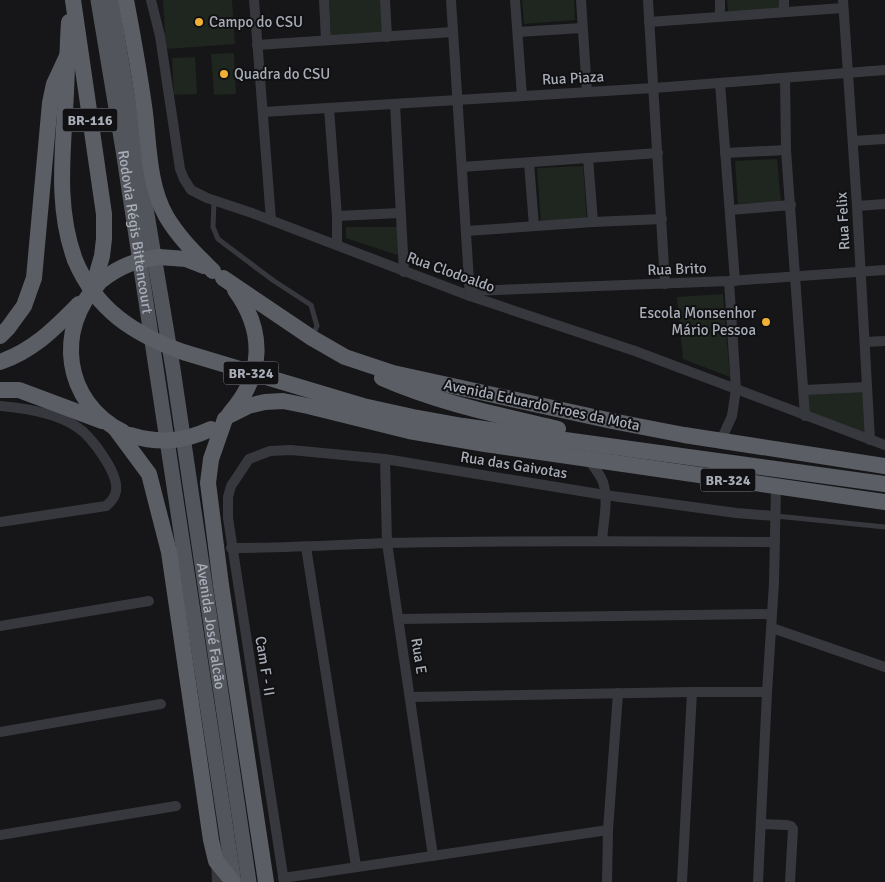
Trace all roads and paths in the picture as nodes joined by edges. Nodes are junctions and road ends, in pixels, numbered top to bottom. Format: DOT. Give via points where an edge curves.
graph roads {
  1 [pos="72,0"];
  2 [pos="98,0"];
  3 [pos="111,0"];
  4 [pos="126,0"];
  5 [pos="151,0"];
  6 [pos="254,0"];
  7 [pos="324,0"];
  8 [pos="385,0"];
  9 [pos="451,0"];
  10 [pos="516,0"];
  11 [pos="581,0"];
  12 [pos="648,0"];
  13 [pos="720,0"];
  14 [pos="784,0"];
  15 [pos="843,4"];
  16 [pos="784,12"];
  17 [pos="720,17"];
  18 [pos="649,22"];
  19 [pos="582,28"];
  20 [pos="453,32"];
  21 [pos="518,32"];
  22 [pos="387,36"];
  23 [pos="326,40"];
  24 [pos="257,45"];
  25 [pos="67,56"];
  26 [pos="885,70"];
  27 [pos="848,73"];
  28 [pos="785,78"];
  29 [pos="720,83"];
  30 [pos="654,88"];
  31 [pos="587,92"];
  32 [pos="522,96"];
  33 [pos="458,100"];
  34 [pos="395,104"];
  35 [pos="65,106"];
  36 [pos="329,108"];
  37 [pos="263,112"];
  38 [pos="885,138"];
  39 [pos="853,141"];
  40 [pos="786,150"];
  41 [pos="658,153"];
  42 [pos="725,153"];
  43 [pos="588,158"];
  44 [pos="530,163"];
  45 [pos="462,168"];
  46 [pos="214,201"];
  47 [pos="885,204"];
  48 [pos="791,206"];
  49 [pos="857,206"];
  50 [pos="730,210"];
  51 [pos="400,213"];
  52 [pos="337,216"];
  53 [pos="662,219"];
  54 [pos="271,220"];
  55 [pos="593,222"];
  56 [pos="534,226"];
  57 [pos="467,232"];
  58 [pos="337,244"];
  59 [pos="885,270"];
  60 [pos="404,272"];
  61 [pos="860,272"];
  62 [pos="218,274"];
  63 [pos="797,276"];
  64 [pos="732,281"];
  65 [pos="665,284"];
  66 [pos="93,289"];
  67 [pos="470,293"];
  68 [pos="0,336"];
  69 [pos="312,338"];
  70 [pos="885,341"];
  71 [pos="865,342"];
  72 [pos="345,357"];
  73 [pos="0,362"];
  74 [pos="172,369"];
  75 [pos="157,375"];
  76 [pos="867,387"];
  77 [pos="736,389"];
  78 [pos="0,390"];
  79 [pos="804,390"];
  80 [pos="0,406"];
  81 [pos="806,416"];
  82 [pos="227,417"];
  83 [pos="111,425"];
  84 [pos="721,440"];
  85 [pos="870,440"];
  86 [pos="885,445"];
  87 [pos="645,450"];
  88 [pos="249,459"];
  89 [pos="385,459"];
  90 [pos="588,459"];
  91 [pos="885,466"];
  92 [pos="885,484"];
  93 [pos="776,487"];
  94 [pos="606,495"];
  95 [pos="885,502"];
  96 [pos="775,516"];
  97 [pos="0,522"];
  98 [pos="885,527"];
  99 [pos="602,541"];
  100 [pos="774,542"];
  101 [pos="386,543"];
  102 [pos="306,547"];
  103 [pos="231,548"];
  104 [pos="149,601"];
  105 [pos="772,614"];
  106 [pos="398,619"];
  107 [pos="0,626"];
  108 [pos="772,628"];
  109 [pos="885,668"];
  110 [pos="692,692"];
  111 [pos="766,692"];
  112 [pos="618,693"];
  113 [pos="410,697"];
  114 [pos="161,704"];
  115 [pos="0,732"];
  116 [pos="176,806"];
  117 [pos="761,824"];
  118 [pos="608,830"];
  119 [pos="0,835"];
  120 [pos="433,856"];
  121 [pos="216,861"];
  122 [pos="356,866"];
  123 [pos="284,880"];
  124 [pos="217,882"];
  125 [pos="234,882"];
  126 [pos="249,882"];
  127 [pos="266,882"];
  128 [pos="607,882"];
  129 [pos="682,882"];
  130 [pos="758,882"];
  131 [pos="790,882"];
  1 -- 25 [label="highway, BR-116"];
  1 -- 66 [label="highway, BR-116" via="104,214 104,239"];
  2 -- 75 [label="main road, Rodovia Régis Bittencourt / BR-116"];
  3 -- 74 [label="main road, Rodovia Régis Bittencourt / BR-116"];
  4 -- 62 [label="highway" via="157,195 182,240"];
  5 -- 46 [label="street, Rua Clodoaldo" via="160,36 180,169 191,190"];
  6 -- 24 [label="street"];
  7 -- 23 [label="street"];
  8 -- 22 [label="street"];
  9 -- 20 [label="street"];
  10 -- 21 [label="street"];
  11 -- 19 [label="street"];
  12 -- 18 [label="street"];
  13 -- 17 [label="street"];
  14 -- 16 [label="street"];
  15 -- 16 [label="street"];
  15 -- 27 [label="street, Rua Felix"];
  16 -- 17 [label="street"];
  17 -- 18 [label="street"];
  18 -- 30 [label="street"];
  19 -- 21 [label="street"];
  19 -- 31 [label="street"];
  20 -- 22 [label="street"];
  20 -- 33 [label="street"];
  21 -- 32 [label="street"];
  22 -- 23 [label="street"];
  23 -- 24 [label="street"];
  24 -- 37 [label="street"];
  25 -- 35 [label="highway, BR-116"];
  25 -- 68 [label="highway" via="54,84 50,103 34,278 24,306"];
  26 -- 27 [label="street, Rua Piaza"];
  27 -- 28 [label="street, Rua Piaza"];
  27 -- 39 [label="street, Rua Felix"];
  28 -- 29 [label="street, Rua Piaza"];
  28 -- 40 [label="street"];
  29 -- 30 [label="street, Rua Piaza"];
  29 -- 42 [label="street"];
  30 -- 31 [label="street, Rua Piaza"];
  30 -- 41 [label="street"];
  31 -- 32 [label="street, Rua Piaza"];
  32 -- 33 [label="street, Rua Piaza"];
  33 -- 34 [label="street, Rua Piaza"];
  33 -- 45 [label="street"];
  34 -- 36 [label="street, Rua Piaza"];
  34 -- 51 [label="street"];
  35 -- 87 [label="highway, BR-324, bridge" via="61,186 69,245 92,290 108,310 129,327 183,352 380,410 463,426"];
  36 -- 37 [label="street, Rua Piaza"];
  36 -- 52 [label="street"];
  37 -- 54 [label="street"];
  38 -- 39 [label="street"];
  39 -- 49 [label="street, Rua Felix"];
  40 -- 42 [label="street"];
  40 -- 48 [label="street"];
  41 -- 43 [label="street"];
  41 -- 53 [label="street"];
  42 -- 50 [label="street"];
  43 -- 44 [label="street"];
  43 -- 55 [label="street"];
  44 -- 45 [label="street"];
  44 -- 56 [label="street"];
  45 -- 57 [label="street"];
  46 -- 54 [label="street, Rua Clodoaldo"];
  46 -- 69 [label="lane" via="213,228 218,239 311,305 317,326"];
  47 -- 49 [label="street"];
  48 -- 50 [label="street"];
  48 -- 63 [label="street"];
  49 -- 61 [label="street, Rua Felix"];
  50 -- 64 [label="street"];
  51 -- 52 [label="street"];
  51 -- 60 [label="street"];
  52 -- 58 [label="street"];
  53 -- 55 [label="street"];
  53 -- 65 [label="street"];
  54 -- 58 [label="street, Rua Clodoaldo"];
  55 -- 56 [label="street"];
  56 -- 57 [label="street"];
  57 -- 67 [label="street"];
  58 -- 60 [label="street, Rua Clodoaldo"];
  59 -- 61 [label="street, Rua Brito"];
  60 -- 67 [label="street, Rua Clodoaldo"];
  61 -- 63 [label="street, Rua Brito"];
  61 -- 71 [label="street, Rua Felix"];
  62 -- 66 [label="highway, Avenida Eduardo Froes da Mota, bridge" via="200,264 178,258 141,259 127,264"];
  62 -- 69 [label="highway, Avenida Eduardo Froes da Mota / BR-324"];
  62 -- 82 [label="highway, Avenida Eduardo Froes da Mota" via="236,290 245,304 253,323 256,346 254,371 248,388"];
  63 -- 64 [label="street, Rua Brito"];
  63 -- 79 [label="street"];
  64 -- 65 [label="street, Rua Brito"];
  64 -- 77 [label="street"];
  65 -- 67 [label="street, Rua Brito"];
  66 -- 73 [label="highway, Avenida Eduardo Froes da Mota" via="38,343"];
  66 -- 83 [label="highway, Avenida Eduardo Froes da Mota" via="78,313 73,329 70,346 72,364 84,396"];
  67 -- 77 [label="street, Rua Clodoaldo"];
  69 -- 72 [label="highway, Avenida Eduardo Froes da Mota / BR-324"];
  70 -- 71 [label="street"];
  71 -- 76 [label="street, Rua Felix"];
  72 -- 84 [label="highway, Avenida Eduardo Froes da Mota" via="393,373 450,386 612,421"];
  72 -- 87 [label="highway, BR-324" via="381,378 442,400"];
  74 -- 126 [label="main road, Avenida José Falcão"];
  75 -- 125 [label="main road, Avenida José Falcão"];
  76 -- 79 [label="street"];
  76 -- 85 [label="street, Rua Felix"];
  77 -- 81 [label="street, Rua Clodoaldo"];
  77 -- 84 [label="street" via="732,416"];
  78 -- 83 [label="highway, Avenida Eduardo Froes da Mota" via="20,390"];
  79 -- 81 [label="street"];
  80 -- 97 [label="street" via="27,408 77,427 90,438 104,458 116,486 114,498 106,506"];
  81 -- 85 [label="street, Rua Clodoaldo"];
  82 -- 83 [label="highway, Avenida Eduardo Froes da Mota, bridge" via="211,429 188,438 163,442 130,435"];
  82 -- 90 [label="highway, Avenida Eduardo Froes da Mota / BR-324" via="248,406 283,401 409,431"];
  82 -- 127 [label="highway" via="211,459 208,483"];
  83 -- 121 [label="highway" via="149,474 169,552"];
  84 -- 91 [label="highway, Avenida Eduardo Froes da Mota"];
  85 -- 86 [label="street, Rua Clodoaldo"];
  87 -- 92 [label="highway, Avenida Eduardo Froes da Mota / BR-324"];
  88 -- 89 [label="street, Rua das Gaivotas" via="270,451 291,450"];
  88 -- 103 [label="street, Cam F - II" via="231,486 228,497"];
  89 -- 94 [label="street, Rua das Gaivotas"];
  89 -- 101 [label="street, Rua E"];
  90 -- 93 [label="highway, Avenida Eduardo Froes da Mota / BR-324"];
  90 -- 94 [label="street" via="602,480"];
  93 -- 95 [label="highway, Avenida Eduardo Froes da Mota / BR-324"];
  93 -- 96 [label="street"];
  94 -- 96 [label="street, Rua das Gaivotas"];
  94 -- 99 [label="street"];
  96 -- 98 [label="lane"];
  96 -- 100 [label="street"];
  99 -- 100 [label="street"];
  99 -- 101 [label="street"];
  100 -- 105 [label="street"];
  101 -- 102 [label="street"];
  101 -- 106 [label="street, Rua E"];
  102 -- 103 [label="street"];
  102 -- 122 [label="street"];
  103 -- 123 [label="street, Cam F - II"];
  104 -- 107 [label="street"];
  105 -- 106 [label="street"];
  105 -- 108 [label="street"];
  106 -- 113 [label="street, Rua E"];
  108 -- 109 [label="street"];
  108 -- 111 [label="street"];
  110 -- 111 [label="street"];
  110 -- 112 [label="street"];
  110 -- 129 [label="street"];
  111 -- 117 [label="street"];
  112 -- 113 [label="street"];
  112 -- 118 [label="street"];
  113 -- 120 [label="street, Rua E"];
  114 -- 115 [label="street"];
  116 -- 119 [label="street"];
  117 -- 130 [label="street"];
  117 -- 131 [label="street" via="791,826"];
  118 -- 120 [label="street"];
  118 -- 128 [label="street"];
  120 -- 122 [label="street"];
  121 -- 124 [label="street"];
  121 -- 125 [label="highway"];
  122 -- 123 [label="street"];
}
